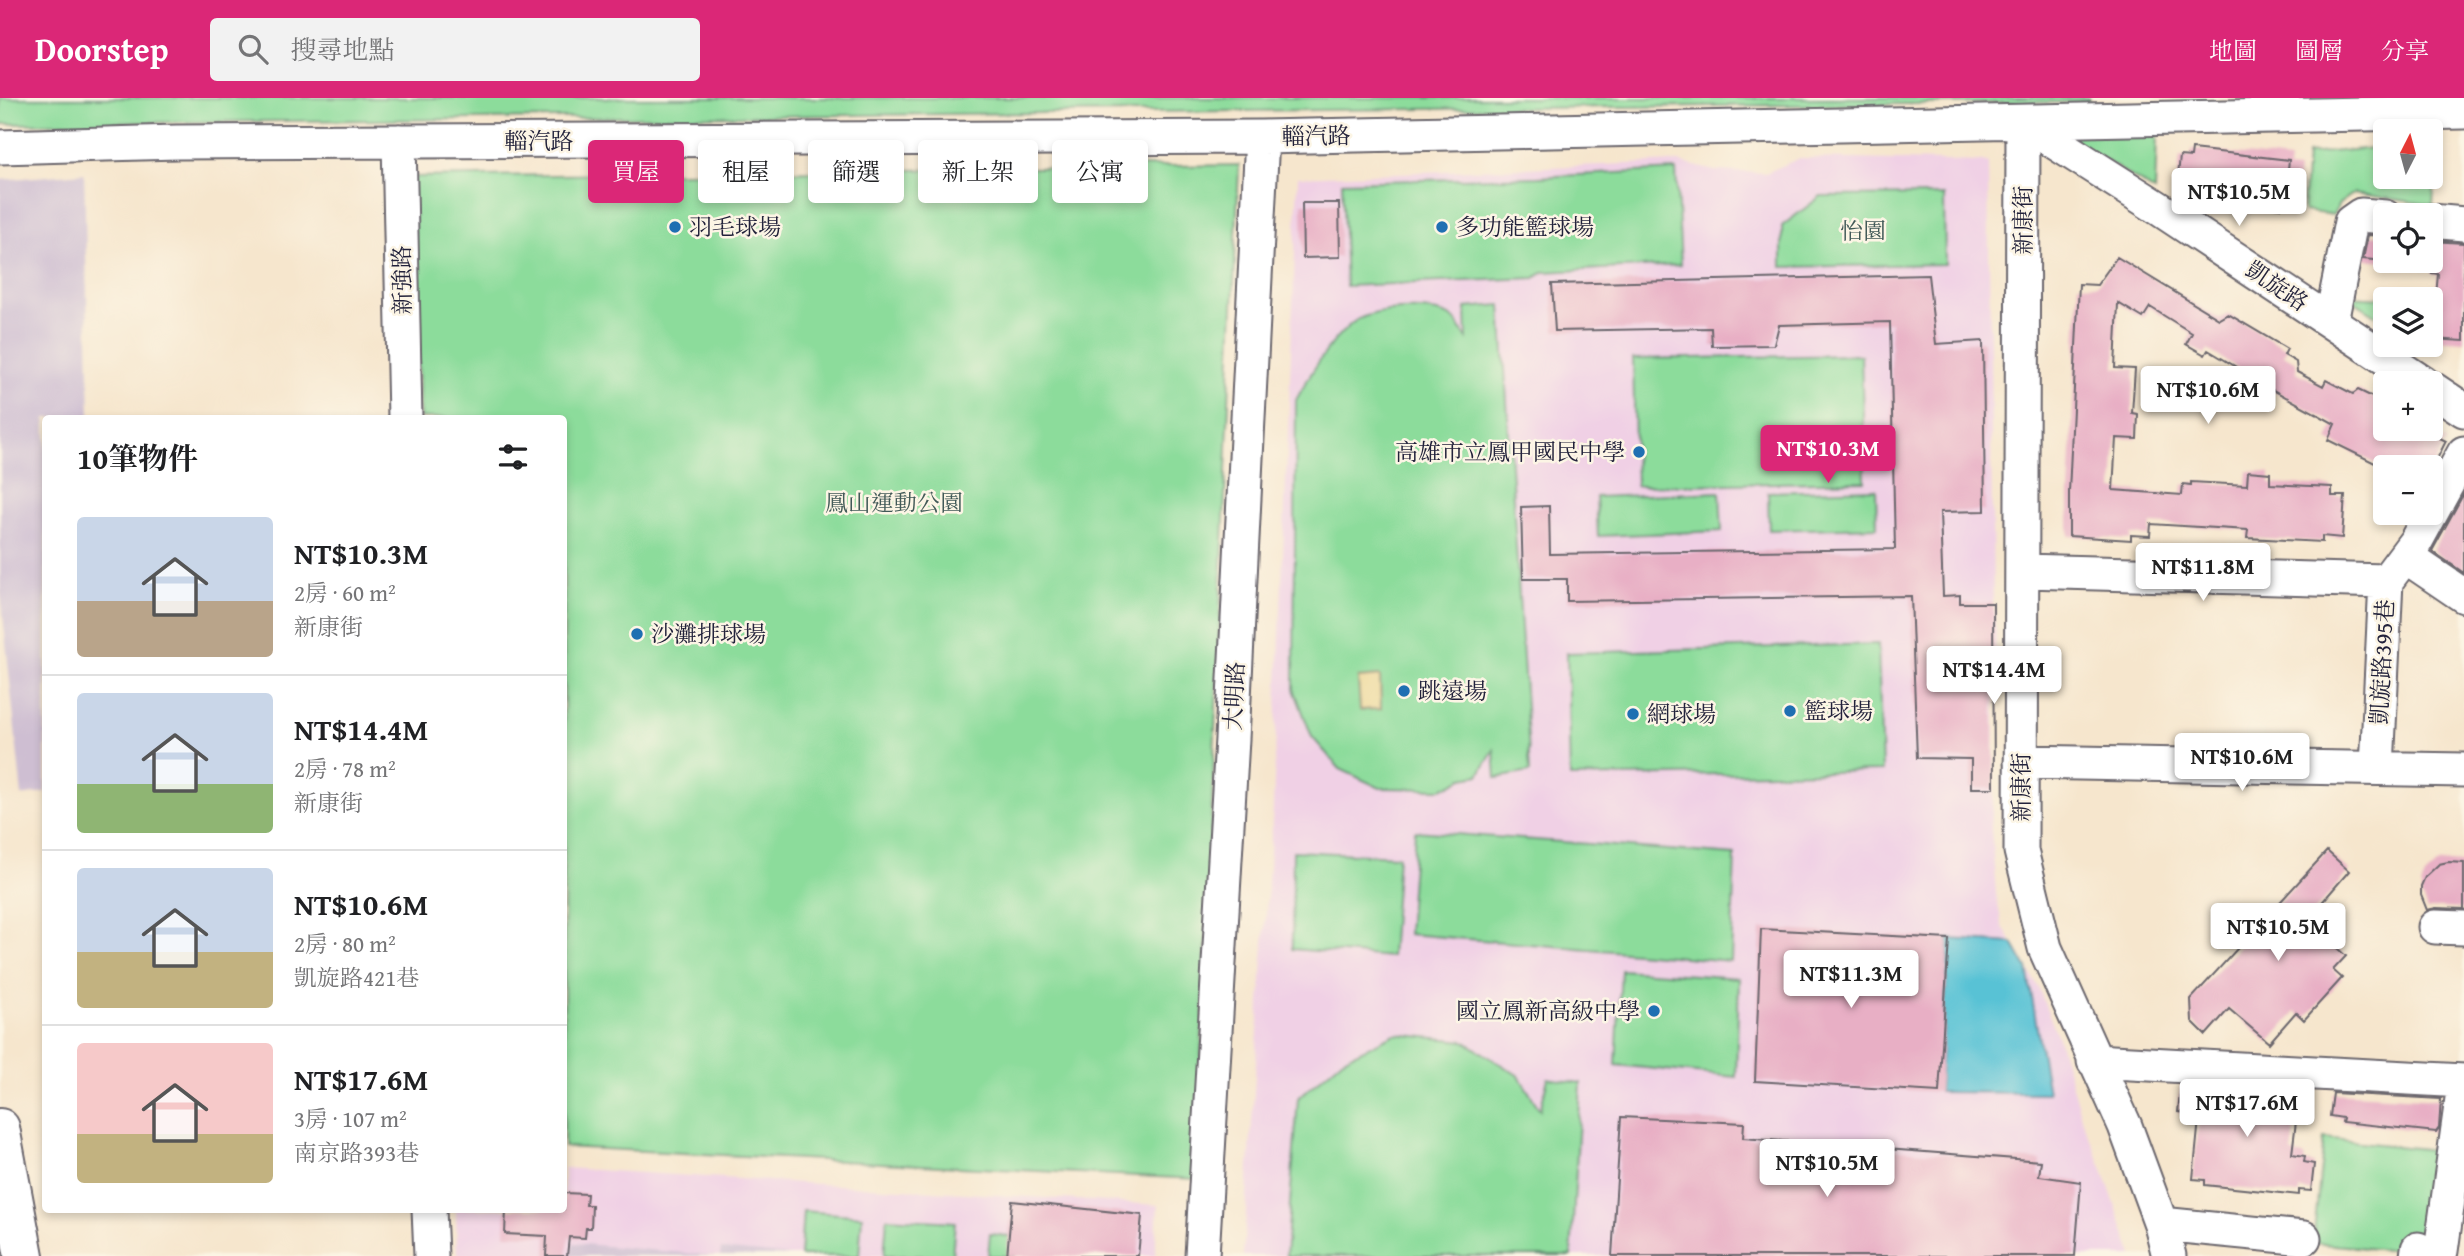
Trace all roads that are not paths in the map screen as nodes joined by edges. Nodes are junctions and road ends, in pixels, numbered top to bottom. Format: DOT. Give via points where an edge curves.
graph roads {
  1 [pos="2464,112"];
  2 [pos="2023,121"];
  3 [pos="1262,137"];
  4 [pos="399,141"];
  5 [pos="0,147"];
  6 [pos="2373,216"];
  7 [pos="2443,222"];
  8 [pos="2464,224"];
  9 [pos="2331,322"];
  10 [pos="2405,371"];
  11 [pos="2443,396"];
  12 [pos="2464,410"];
  13 [pos="405,415"];
  14 [pos="2464,453"];
  15 [pos="2396,568"];
  16 [pos="2022,571"];
  17 [pos="2464,596"];
  18 [pos="2021,762"];
  19 [pos="2377,768"];
  20 [pos="2464,770"];
  21 [pos="2094,1061"];
  22 [pos="2464,1082"];
  23 [pos="0,1128"];
  24 [pos="429,1213"];
  25 [pos="2161,1224"];
  26 [pos="2304,1238"];
  27 [pos="2436,1249"];
  28 [pos="24,1256"];
  29 [pos="431,1256"];
  30 [pos="1202,1256"];
  31 [pos="2169,1256"];
  1 -- 2 [label="street, 輜汽路"];
  2 -- 3 [label="street, 輜汽路"];
  2 -- 9 [label="street, 凱旋路"];
  2 -- 16 [label="street, 新康街"];
  3 -- 4 [label="street, 輜汽路"];
  3 -- 30 [label="street, 大明路"];
  4 -- 5 [label="street, 輜汽路"];
  4 -- 13 [label="street, 新強路"];
  6 -- 9 [label="street" via="2361,215 2351,222"];
  7 -- 8 [label="street"];
  9 -- 10 [label="street, 凱旋路"];
  11 -- 12 [label="street"];
  14 -- 15 [label="street, 凱旋路395巷"];
  15 -- 16 [label="street"];
  15 -- 17 [label="street"];
  15 -- 19 [label="street, 凱旋路395巷"];
  16 -- 18 [label="street, 新康街"];
  18 -- 19 [label="street"];
  18 -- 21 [label="street, 新康街" via="2021,851 2045,948"];
  19 -- 20 [label="street"];
  21 -- 22 [label="street"];
  21 -- 25 [label="street, 新康街" via="2125,1126"];
  22 -- 27 [label="street"];
  23 -- 28 [label="highway"];
  24 -- 29 [label="street"];
  25 -- 26 [label="street"];
  25 -- 31 [label="street, 新康街"];
}
